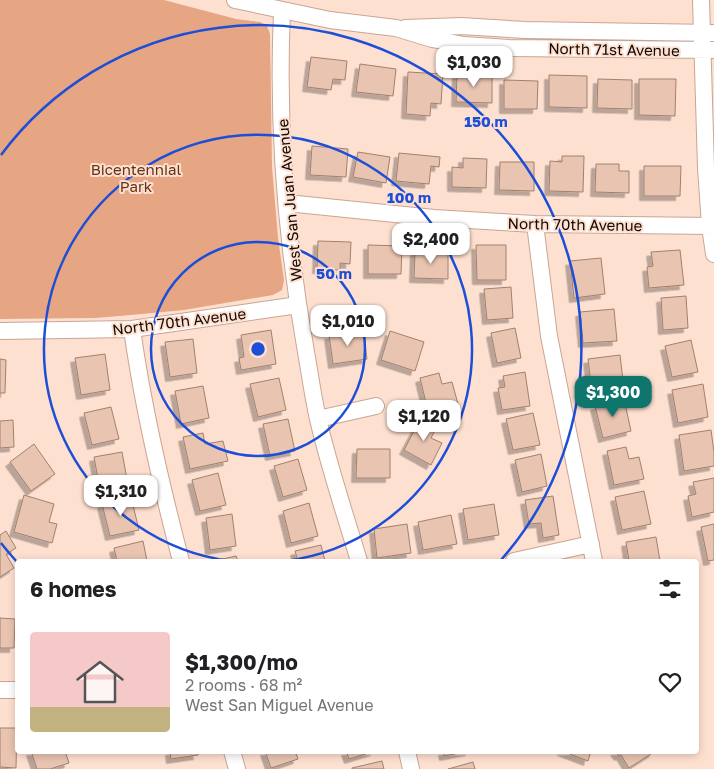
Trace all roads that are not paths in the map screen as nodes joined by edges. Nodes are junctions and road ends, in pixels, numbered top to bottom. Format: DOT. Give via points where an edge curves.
graph roads {
  1 [pos="235,0"];
  2 [pos="702,0"];
  3 [pos="282,11"];
  4 [pos="396,28"];
  5 [pos="708,33"];
  6 [pos="708,50"];
  7 [pos="287,204"];
  8 [pos="535,224"];
  9 [pos="712,226"];
  10 [pos="714,254"];
  11 [pos="298,305"];
  12 [pos="132,330"];
  13 [pos="0,331"];
  14 [pos="376,406"];
  15 [pos="318,418"];
  16 [pos="591,544"];
  17 [pos="180,559"];
  18 [pos="358,559"];
  19 [pos="523,559"];
  20 [pos="594,559"];
  21 [pos="0,690"];
  22 [pos="15,690"];
  23 [pos="233,754"];
  24 [pos="408,754"];
  25 [pos="237,769"];
  26 [pos="411,769"];
  1 -- 3 [label="street, North 71st Avenue"];
  2 -- 5 [label="street"];
  3 -- 4 [label="street, North 71st Avenue"];
  3 -- 7 [label="street, West San Juan Avenue"];
  4 -- 5 [label="street, North 71st Avenue" via="451,26"];
  4 -- 6 [label="street, North 71st Avenue" via="464,45"];
  5 -- 6 [label="street"];
  6 -- 9 [label="street" via="706,168"];
  7 -- 8 [label="street, North 70th Avenue"];
  7 -- 11 [label="street, West San Juan Avenue"];
  8 -- 9 [label="street, North 70th Avenue"];
  8 -- 16 [label="street" via="549,336"];
  9 -- 10 [label="street"];
  11 -- 12 [label="street, North 70th Avenue"];
  11 -- 15 [label="street, West San Juan Avenue"];
  12 -- 13 [label="street, North 70th Avenue"];
  12 -- 17 [label="street" via="139,382"];
  14 -- 15 [label="street"];
  15 -- 18 [label="street, West San Juan Avenue"];
  16 -- 19 [label="street"];
  16 -- 20 [label="street"];
  21 -- 22 [label="street"];
  23 -- 25 [label="street"];
  24 -- 26 [label="street"];
}
